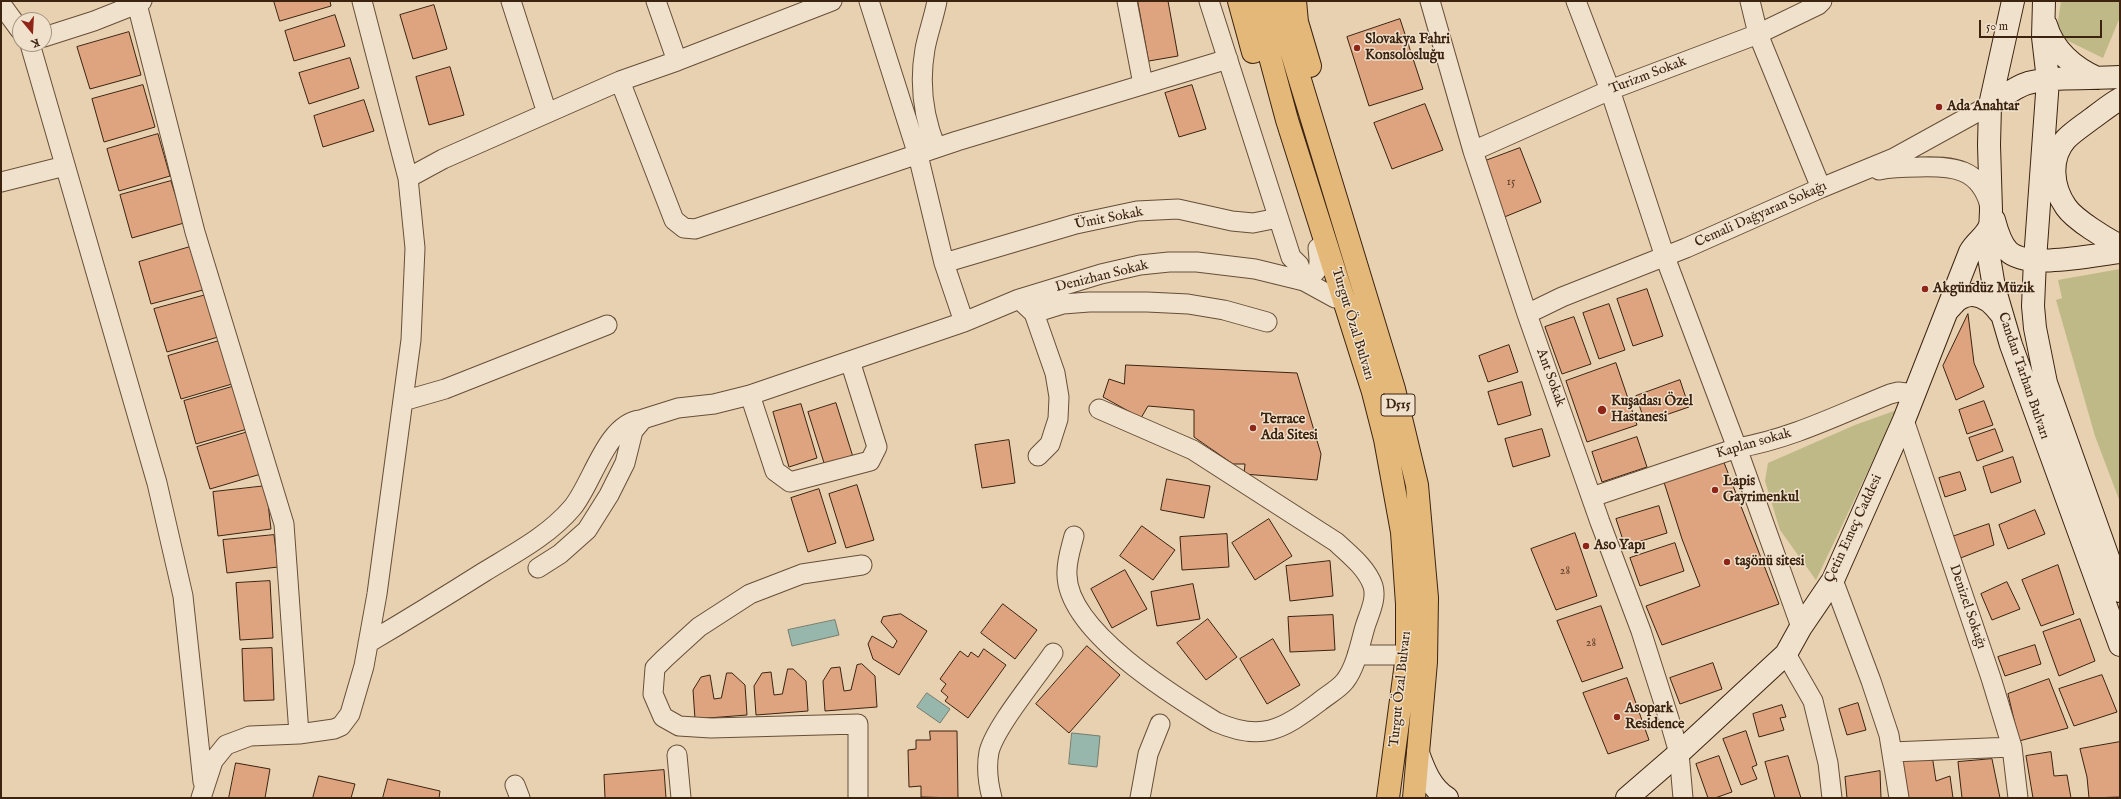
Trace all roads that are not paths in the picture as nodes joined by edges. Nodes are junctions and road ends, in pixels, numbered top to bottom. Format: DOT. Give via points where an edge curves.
graph roads {
  1 [pos="362,1"];
  2 [pos="511,1"];
  3 [pos="656,1"];
  4 [pos="869,1"];
  5 [pos="937,1"];
  6 [pos="1128,1"];
  7 [pos="1209,1"];
  8 [pos="1239,1"];
  9 [pos="1255,1"];
  10 [pos="1276,1"];
  11 [pos="1295,1"];
  12 [pos="1430,1"];
  13 [pos="1576,1"];
  14 [pos="1750,1"];
  15 [pos="1822,1"];
  16 [pos="2013,1"];
  17 [pos="826,2"];
  18 [pos="140,3"];
  19 [pos="1,4"];
  20 [pos="2043,5"];
  21 [pos="12,19"];
  22 [pos="52,34"];
  23 [pos="1758,34"];
  24 [pos="32,52"];
  25 [pos="1228,59"];
  26 [pos="677,61"];
  27 [pos="2120,77"];
  28 [pos="2097,78"];
  29 [pos="1142,79"];
  30 [pos="2048,80"];
  31 [pos="620,81"];
  32 [pos="1610,90"];
  33 [pos="2120,99"];
  34 [pos="1990,105"];
  35 [pos="547,113"];
  36 [pos="936,148"];
  37 [pos="1473,151"];
  38 [pos="918,155"];
  39 [pos="65,166"];
  40 [pos="1856,174"];
  41 [pos="408,178"];
  42 [pos="1,182"];
  43 [pos="1821,188"];
  44 [pos="1990,217"];
  45 [pos="1278,218"];
  46 [pos="2120,246"];
  47 [pos="1318,248"];
  48 [pos="2120,252"];
  49 [pos="1665,257"];
  50 [pos="2071,258"];
  51 [pos="2035,260"];
  52 [pos="944,263"];
  53 [pos="1304,281"];
  54 [pos="2034,281"];
  55 [pos="1335,298"];
  56 [pos="1019,299"];
  57 [pos="1947,311"];
  58 [pos="1034,313"];
  59 [pos="1526,314"];
  60 [pos="2001,314"];
  61 [pos="964,322"];
  62 [pos="1268,322"];
  63 [pos="607,325"];
  64 [pos="850,361"];
  65 [pos="1373,392"];
  66 [pos="1915,394"];
  67 [pos="750,395"];
  68 [pos="403,401"];
  69 [pos="1099,409"];
  70 [pos="643,419"];
  71 [pos="1904,420"];
  72 [pos="1738,448"];
  73 [pos="1038,456"];
  74 [pos="1417,485"];
  75 [pos="1592,497"];
  76 [pos="1074,536"];
  77 [pos="862,565"];
  78 [pos="538,568"];
  79 [pos="1832,580"];
  80 [pos="2120,591"];
  81 [pos="1801,627"];
  82 [pos="368,643"];
  83 [pos="2120,645"];
  84 [pos="1053,654"];
  85 [pos="1786,654"];
  86 [pos="1357,655"];
  87 [pos="1407,655"];
  88 [pos="1160,724"];
  89 [pos="299,734"];
  90 [pos="2012,747"];
  91 [pos="1892,752"];
  92 [pos="1418,753"];
  93 [pos="1679,753"];
  94 [pos="677,755"];
  95 [pos="203,792"];
  96 [pos="681,798"];
  97 [pos="858,798"];
  98 [pos="992,798"];
  99 [pos="1140,798"];
  100 [pos="1388,798"];
  101 [pos="1414,798"];
  102 [pos="1447,798"];
  103 [pos="1627,798"];
  104 [pos="1683,798"];
  105 [pos="1832,798"];
  106 [pos="1899,798"];
  107 [pos="2018,798"];
  1 -- 41 [label="street"];
  2 -- 35 [label="street"];
  3 -- 26 [label="street"];
  4 -- 38 [label="street"];
  5 -- 36 [label="street" via="925,48 922,92 929,132"];
  6 -- 29 [label="street"];
  7 -- 25 [label="street"];
  8 -- 47 [label="highway" via="1248,38"];
  9 -- 65 [label="highway, Turgut Özal Bulvarı / D515" via="1287,120"];
  10 -- 74 [label="highway, Turgut Özal Bulvarı / D515" via="1394,389"];
  11 -- 74 [label="highway" via="1298,22 1320,102 1393,345 1402,381"];
  12 -- 37 [label="street, Ant Sokak"];
  13 -- 32 [label="street"];
  14 -- 23 [label="street"];
  15 -- 23 [label="street, Turizm Sokak"];
  16 -- 34 [label="street, Candan Tarhan Bulvarı"];
  17 -- 26 [label="street"];
  18 -- 22 [label="street"];
  18 -- 89 [label="street" via="195,232 284,524"];
  19 -- 21 [label="street"];
  20 -- 28 [label="street" via="2047,28 2054,43 2080,71"];
  20 -- 30 [label="street, Candan Tarhan Bulvarı" via="2043,37"];
  23 -- 32 [label="street, Turizm Sokak"];
  23 -- 43 [label="street"];
  24 -- 39 [label="street"];
  25 -- 36 [label="street"];
  25 -- 45 [label="street"];
  26 -- 31 [label="street"];
  27 -- 28 [label="street"];
  28 -- 30 [label="street"];
  30 -- 34 [label="street" via="2020,86"];
  30 -- 51 [label="street, Candan Tarhan Bulvarı"];
  31 -- 35 [label="street"];
  31 -- 38 [label="street" via="674,220 684,228 695,229"];
  32 -- 37 [label="street, Turizm Sokak"];
  32 -- 49 [label="street"];
  33 -- 46 [label="street" via="2066,139 2058,152 2054,174 2066,208"];
  34 -- 40 [label="street, Cemali Dağyaran Sokağı" via="1894,158"];
  34 -- 44 [label="street, Candan Tarhan Bulvarı"];
  35 -- 41 [label="street"];
  36 -- 38 [label="street"];
  37 -- 59 [label="street, Ant Sokak"];
  38 -- 52 [label="street"];
  39 -- 42 [label="street"];
  39 -- 95 [label="street" via="157,483 183,596"];
  40 -- 43 [label="street, Cemali Dağyaran Sokağı"];
  40 -- 44 [label="street" via="1914,167 1946,166 1960,170 1979,182 1987,194"];
  41 -- 68 [label="street" via="415,248 411,340"];
  43 -- 49 [label="street, Cemali Dağyaran Sokağı"];
  44 -- 51 [label="street" via="2009,252 2020,258"];
  44 -- 57 [label="street, Çetin Emeç Caddesi" via="1988,231 1970,252"];
  44 -- 60 [label="street, Candan Tarhan Bulvarı" via="1990,261"];
  45 -- 52 [label="street, Ümit Sokak" via="1253,223 1178,209 1137,211 1076,224"];
  45 -- 53 [label="street" via="1290,256 1299,265"];
  47 -- 53 [label="street" via="1320,265 1315,274"];
  47 -- 55 [label="highway"];
  48 -- 50 [label="street"];
  49 -- 59 [label="street, Cemali Dağyaran Sokağı" via="1562,297"];
  49 -- 72 [label="street"];
  50 -- 51 [label="street"];
  50 -- 54 [label="street" via="2043,270"];
  51 -- 54 [label="street, Candan Tarhan Bulvarı"];
  52 -- 61 [label="street"];
  53 -- 55 [label="street, Denizhan Sokak"];
  53 -- 56 [label="street, Denizhan Sokak" via="1232,266 1169,262 1140,265 1101,274"];
  54 -- 80 [label="street, Candan Tarhan Bulvarı" via="2035,328 2046,383"];
  55 -- 65 [label="highway"];
  56 -- 58 [label="street"];
  56 -- 61 [label="street, Denizhan Sokak"];
  57 -- 60 [label="street, Çetin Emeç Caddesi" via="1960,298 1970,295 1987,300"];
  57 -- 66 [label="street, Çetin Emeç Caddesi"];
  58 -- 62 [label="street" via="1063,304 1147,302 1188,304 1224,310"];
  58 -- 73 [label="street" via="1054,373 1059,397 1058,419 1050,444"];
  59 -- 75 [label="street, Ant Sokak"];
  60 -- 83 [label="street, Candan Tarhan Bulvarı"];
  61 -- 64 [label="street, Denizhan Sokak"];
  63 -- 68 [label="street" via="445,389"];
  64 -- 67 [label="street, Denizhan Sokak"];
  64 -- 67 [label="street" via="877,447 870,462 790,482 775,471"];
  65 -- 87 [label="highway, Turgut Özal Bulvarı / D515" via="1385,439 1402,532 1407,604"];
  66 -- 71 [label="street, Çetin Emeç Caddesi"];
  66 -- 72 [label="street, Kaplan sokak" via="1890,394 1784,437"];
  67 -- 70 [label="street, Denizhan Sokak" via="714,404 678,408"];
  68 -- 82 [label="street"];
  69 -- 86 [label="street" via="1193,450 1336,542 1349,554 1367,573 1373,586 1374,598"];
  70 -- 78 [label="street" via="633,431 625,463 609,495 587,530 560,554"];
  70 -- 82 [label="street, Denizhan Sokak" via="632,421 607,446 580,498 552,529"];
  71 -- 79 [label="street, Çetin Emeç Caddesi"];
  71 -- 90 [label="street, Denizel Sokağı"];
  72 -- 75 [label="street, Kaplan sokak"];
  72 -- 81 [label="street"];
  74 -- 92 [label="highway, Turgut Özal Bulvarı / D515" via="1427,598 1426,662"];
  75 -- 93 [label="street, Ant Sokak" via="1641,631"];
  76 -- 86 [label="street" via="1066,574 1069,588 1095,632 1134,666 1204,715 1228,727 1255,733 1273,730 1299,717 1345,682"];
  77 -- 97 [label="street" via="802,574 750,594 699,627 655,668 653,694 663,717 679,726 711,728 858,724"];
  79 -- 81 [label="street, Çetin Emeç Caddesi"];
  79 -- 91 [label="street" via="1871,681"];
  81 -- 85 [label="street, Çetin Emeç Caddesi"];
  82 -- 89 [label="street" via="364,666 346,721 334,729"];
  84 -- 98 [label="street" via="997,733 989,751 987,767"];
  85 -- 93 [label="street, Çetin Emeç Caddesi"];
  85 -- 105 [label="street" via="1813,701 1828,763"];
  86 -- 87 [label="street"];
  87 -- 100 [label="highway, Turgut Özal Bulvarı / D515"];
  88 -- 99 [label="street" via="1148,754"];
  89 -- 95 [label="street" via="250,736 226,745 213,761"];
  90 -- 91 [label="street"];
  90 -- 107 [label="street, Denizel Sokağı"];
  91 -- 106 [label="street"];
  92 -- 101 [label="highway, Turgut Özal Bulvarı / D515"];
  92 -- 102 [label="street" via="1427,776"];
  93 -- 103 [label="street, Çetin Emeç Caddesi"];
  93 -- 104 [label="street, Ant Sokak"];
  94 -- 96 [label="street"];
}
